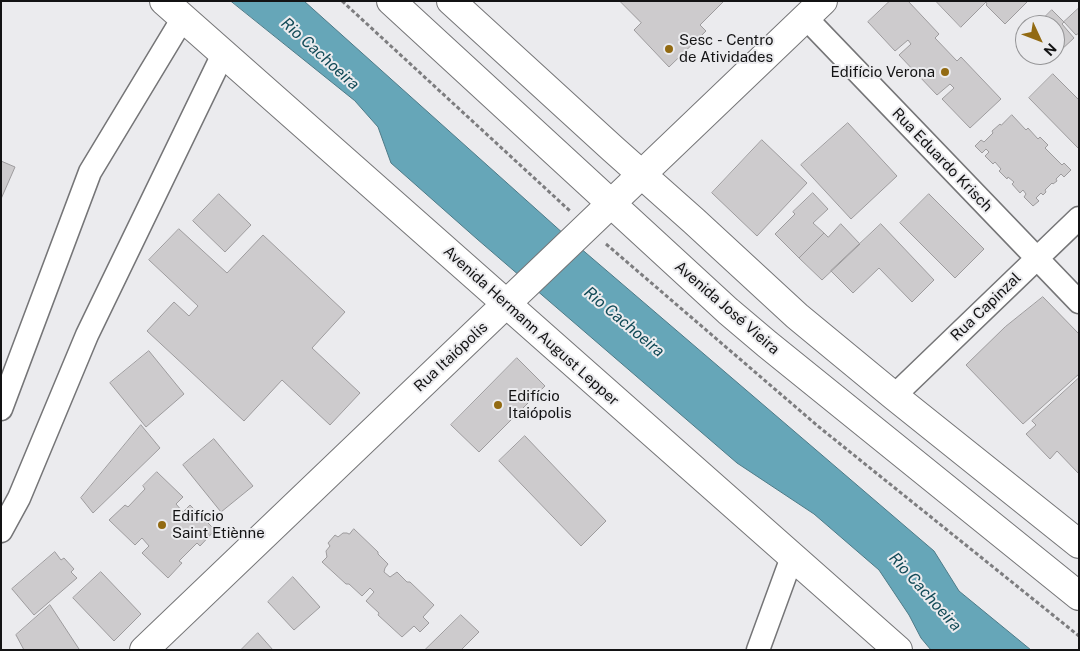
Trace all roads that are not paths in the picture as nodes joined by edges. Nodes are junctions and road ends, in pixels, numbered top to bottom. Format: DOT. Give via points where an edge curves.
graph roads {
  1 [pos="391,1"];
  2 [pos="452,1"];
  3 [pos="173,10"];
  4 [pos="814,10"];
  5 [pos="223,54"];
  6 [pos="642,175"];
  7 [pos="611,204"];
  8 [pos="1079,218"];
  9 [pos="1037,258"];
  10 [pos="515,296"];
  11 [pos="1079,302"];
  12 [pos="894,396"];
  13 [pos="1,409"];
  14 [pos="1,531"];
  15 [pos="1079,544"];
  16 [pos="792,557"];
  17 [pos="1079,596"];
  18 [pos="150,648"];
  19 [pos="758,650"];
  20 [pos="898,650"];
  1 -- 7 [label="main road, Avenida José Vieira"];
  2 -- 6 [label="main road"];
  3 -- 5 [label="main road, Avenida Hermann August Lepper"];
  3 -- 13 [label="street" via="90,172"];
  4 -- 6 [label="main road, Rua Itaiópolis"];
  4 -- 9 [label="street, Rua Eduardo Krisch"];
  5 -- 10 [label="main road, Avenida Hermann August Lepper"];
  5 -- 14 [label="street" via="87,335 19,498"];
  6 -- 7 [label="main road, Rua Itaiópolis"];
  6 -- 12 [label="main road" via="797,316"];
  7 -- 10 [label="main road, Rua Itaiópolis"];
  7 -- 17 [label="main road, Avenida José Vieira" via="767,344"];
  8 -- 9 [label="street, Rua Capinzal"];
  9 -- 11 [label="street, Rua Eduardo Krisch"];
  9 -- 12 [label="street, Rua Capinzal"];
  10 -- 16 [label="main road, Avenida Hermann August Lepper"];
  10 -- 18 [label="main road, Rua Itaiópolis"];
  12 -- 15 [label="main road"];
  16 -- 19 [label="street"];
  16 -- 20 [label="main road, Avenida Hermann August Lepper"];
}
